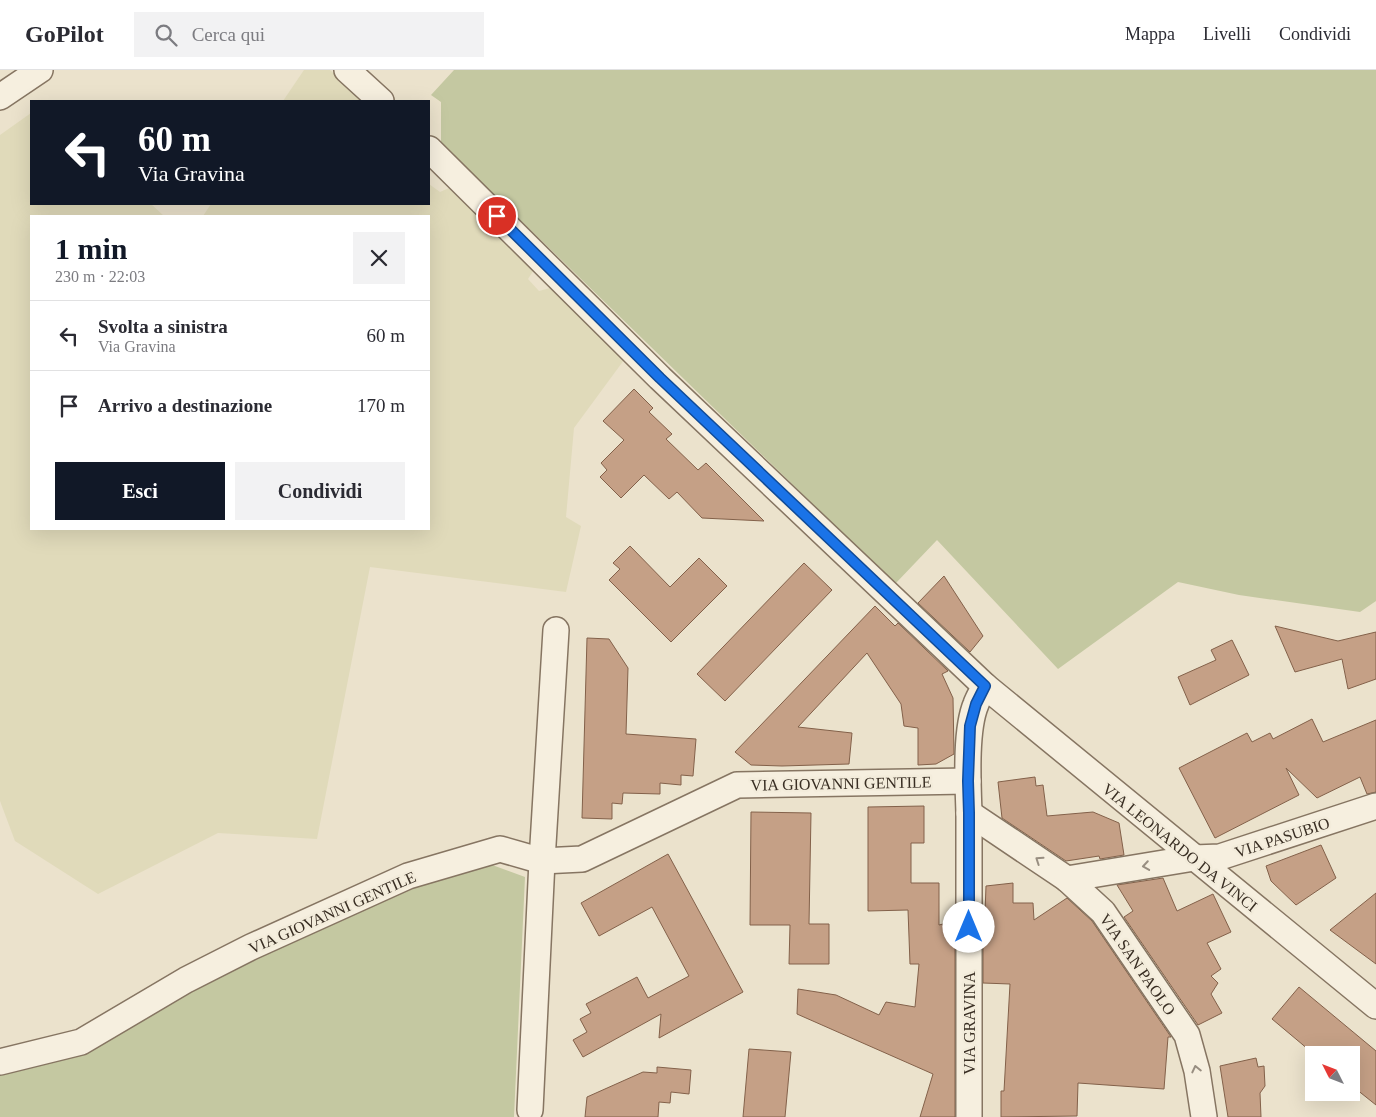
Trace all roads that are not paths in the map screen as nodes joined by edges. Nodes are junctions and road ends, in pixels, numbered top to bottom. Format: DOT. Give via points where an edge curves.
graph roads {
  1 [pos="40,70"];
  2 [pos="346,70"];
  3 [pos="0,97"];
  4 [pos="380,100"];
  5 [pos="430,150"];
  6 [pos="556,630"];
  7 [pos="985,686"];
  8 [pos="968,781"];
  9 [pos="1376,806"];
  10 [pos="969,813"];
  11 [pos="1194,858"];
  12 [pos="542,861"];
  13 [pos="1067,879"];
  14 [pos="1376,1006"];
  15 [pos="0,1062"];
  16 [pos="530,1110"];
  17 [pos="969,1117"];
  18 [pos="1204,1117"];
  1 -- 3 [label="street"];
  2 -- 4 [label="street"];
  5 -- 7 [label="street" via="660,378"];
  6 -- 12 [label="street"];
  7 -- 8 [label="street, VIA GRAVINA" via="970,726"];
  7 -- 11 [label="street, VIA LEONARDO DA VINCI"];
  8 -- 10 [label="street, VIA GRAVINA"];
  8 -- 12 [label="street, VIA GIOVANNI GENTILE" via="738,785 582,860"];
  9 -- 11 [label="street, VIA PASUBIO" via="1220,857"];
  13 -- 10 [label="street, VIA SAN PAOLO, one-way"];
  10 -- 17 [label="street, VIA GRAVINA"];
  11 -- 13 [label="street, VIA PASUBIO, one-way"];
  11 -- 14 [label="street, VIA LEONARDO DA VINCI"];
  12 -- 15 [label="street, VIA GIOVANNI GENTILE" via="500,849 408,876 251,947 80,1042"];
  12 -- 16 [label="street"];
  18 -- 13 [label="street, VIA SAN PAOLO, one-way" via="1187,1034 1103,912"];
}
